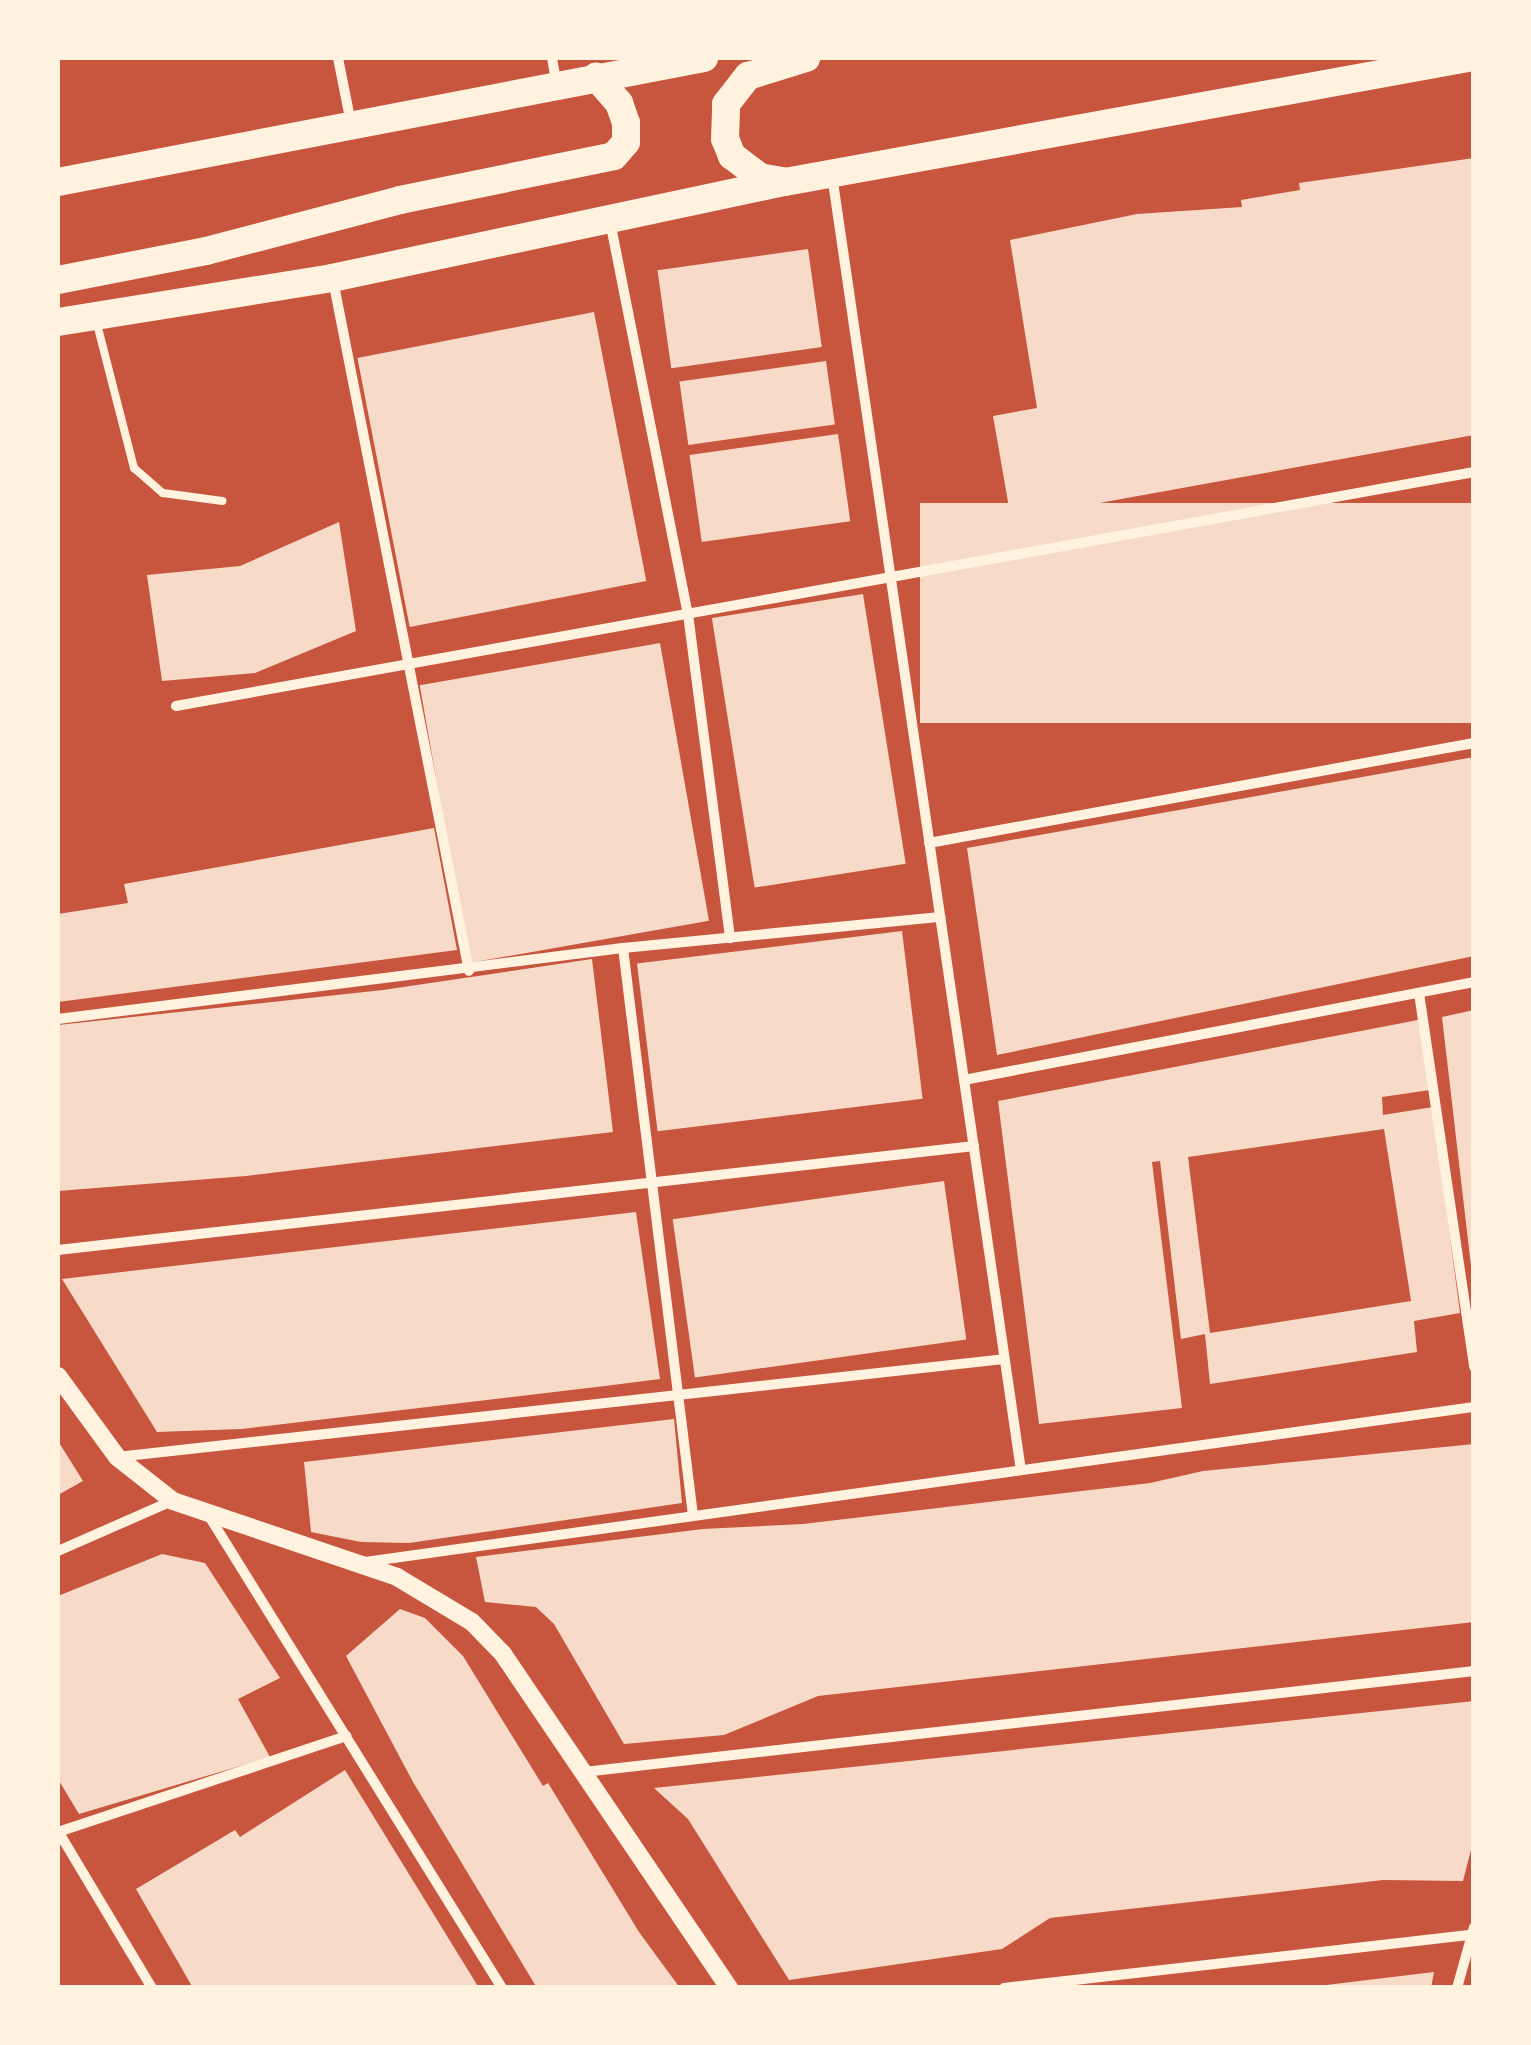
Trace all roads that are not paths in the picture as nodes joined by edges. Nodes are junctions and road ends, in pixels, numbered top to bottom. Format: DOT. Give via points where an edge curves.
graph roads {
  1 [pos="338,58"];
  2 [pos="552,58"];
  3 [pos="704,58"];
  4 [pos="806,58"];
  5 [pos="1468,58"];
  6 [pos="596,77"];
  7 [pos="557,86"];
  8 [pos="351,124"];
  9 [pos="832,173"];
  10 [pos="58,182"];
  11 [pos="785,182"];
  12 [pos="610,221"];
  13 [pos="332,278"];
  14 [pos="58,280"];
  15 [pos="95,316"];
  16 [pos="58,322"];
  17 [pos="1474,472"];
  18 [pos="222,500"];
  19 [pos="891,577"];
  20 [pos="688,614"];
  21 [pos="406,664"];
  22 [pos="176,706"];
  23 [pos="1474,743"];
  24 [pos="929,843"];
  25 [pos="940,917"];
  26 [pos="730,938"];
  27 [pos="624,948"];
  28 [pos="469,971"];
  29 [pos="1474,982"];
  30 [pos="1419,993"];
  31 [pos="58,1019"];
  32 [pos="964,1080"];
  33 [pos="974,1146"];
  34 [pos="652,1182"];
  35 [pos="58,1250"];
  36 [pos="1004,1359"];
  37 [pos="1474,1366"];
  38 [pos="58,1376"];
  39 [pos="679,1395"];
  40 [pos="1474,1407"];
  41 [pos="117,1457"];
  42 [pos="1020,1470"];
  43 [pos="173,1501"];
  44 [pos="208,1516"];
  45 [pos="693,1516"];
  46 [pos="58,1551"];
  47 [pos="356,1563"];
  48 [pos="1474,1671"];
  49 [pos="346,1736"];
  50 [pos="584,1772"];
  51 [pos="58,1831"];
  52 [pos="1472,1931"];
  53 [pos="152,1988"];
  54 [pos="502,1988"];
  55 [pos="729,1988"];
  56 [pos="1004,1988"];
  57 [pos="1457,1988"];
  1 -- 8 [label="street"];
  2 -- 7 [label="street"];
  3 -- 6 [label="highway"];
  4 -- 11 [label="highway" via="748,76 726,104 724,140 732,156 760,177"];
  5 -- 9 [label="highway"];
  6 -- 7 [label="highway"];
  6 -- 14 [label="highway" via="619,103 626,123 626,142 614,156"];
  7 -- 8 [label="highway"];
  8 -- 10 [label="highway"];
  9 -- 11 [label="highway"];
  9 -- 19 [label="street"];
  11 -- 12 [label="highway"];
  12 -- 13 [label="highway"];
  12 -- 20 [label="street"];
  13 -- 15 [label="highway"];
  13 -- 21 [label="street"];
  15 -- 16 [label="highway"];
  15 -- 18 [label="lane" via="134,468 164,493"];
  17 -- 19 [label="street"];
  19 -- 20 [label="street"];
  19 -- 24 [label="street"];
  20 -- 21 [label="street"];
  20 -- 26 [label="street"];
  21 -- 22 [label="street"];
  21 -- 28 [label="street"];
  23 -- 24 [label="street"];
  24 -- 25 [label="street"];
  25 -- 26 [label="street"];
  25 -- 32 [label="street"];
  26 -- 27 [label="street"];
  27 -- 28 [label="street"];
  27 -- 34 [label="street"];
  28 -- 31 [label="street"];
  29 -- 30 [label="street"];
  30 -- 32 [label="street"];
  30 -- 37 [label="street"];
  32 -- 33 [label="street"];
  33 -- 34 [label="street"];
  33 -- 36 [label="street"];
  34 -- 35 [label="street"];
  34 -- 39 [label="street"];
  36 -- 39 [label="street"];
  36 -- 42 [label="street"];
  38 -- 41 [label="street"];
  39 -- 41 [label="street"];
  39 -- 45 [label="street"];
  40 -- 42 [label="street"];
  41 -- 43 [label="street"];
  42 -- 45 [label="street"];
  43 -- 44 [label="street"];
  43 -- 46 [label="street"];
  44 -- 47 [label="street"];
  44 -- 49 [label="street"];
  45 -- 47 [label="street"];
  47 -- 50 [label="street" via="424,1590 472,1622 504,1654"];
  48 -- 50 [label="street"];
  49 -- 51 [label="street"];
  49 -- 54 [label="street"];
  50 -- 55 [label="street"];
  51 -- 53 [label="street"];
  52 -- 56 [label="street"];
  52 -- 57 [label="street"];
}
